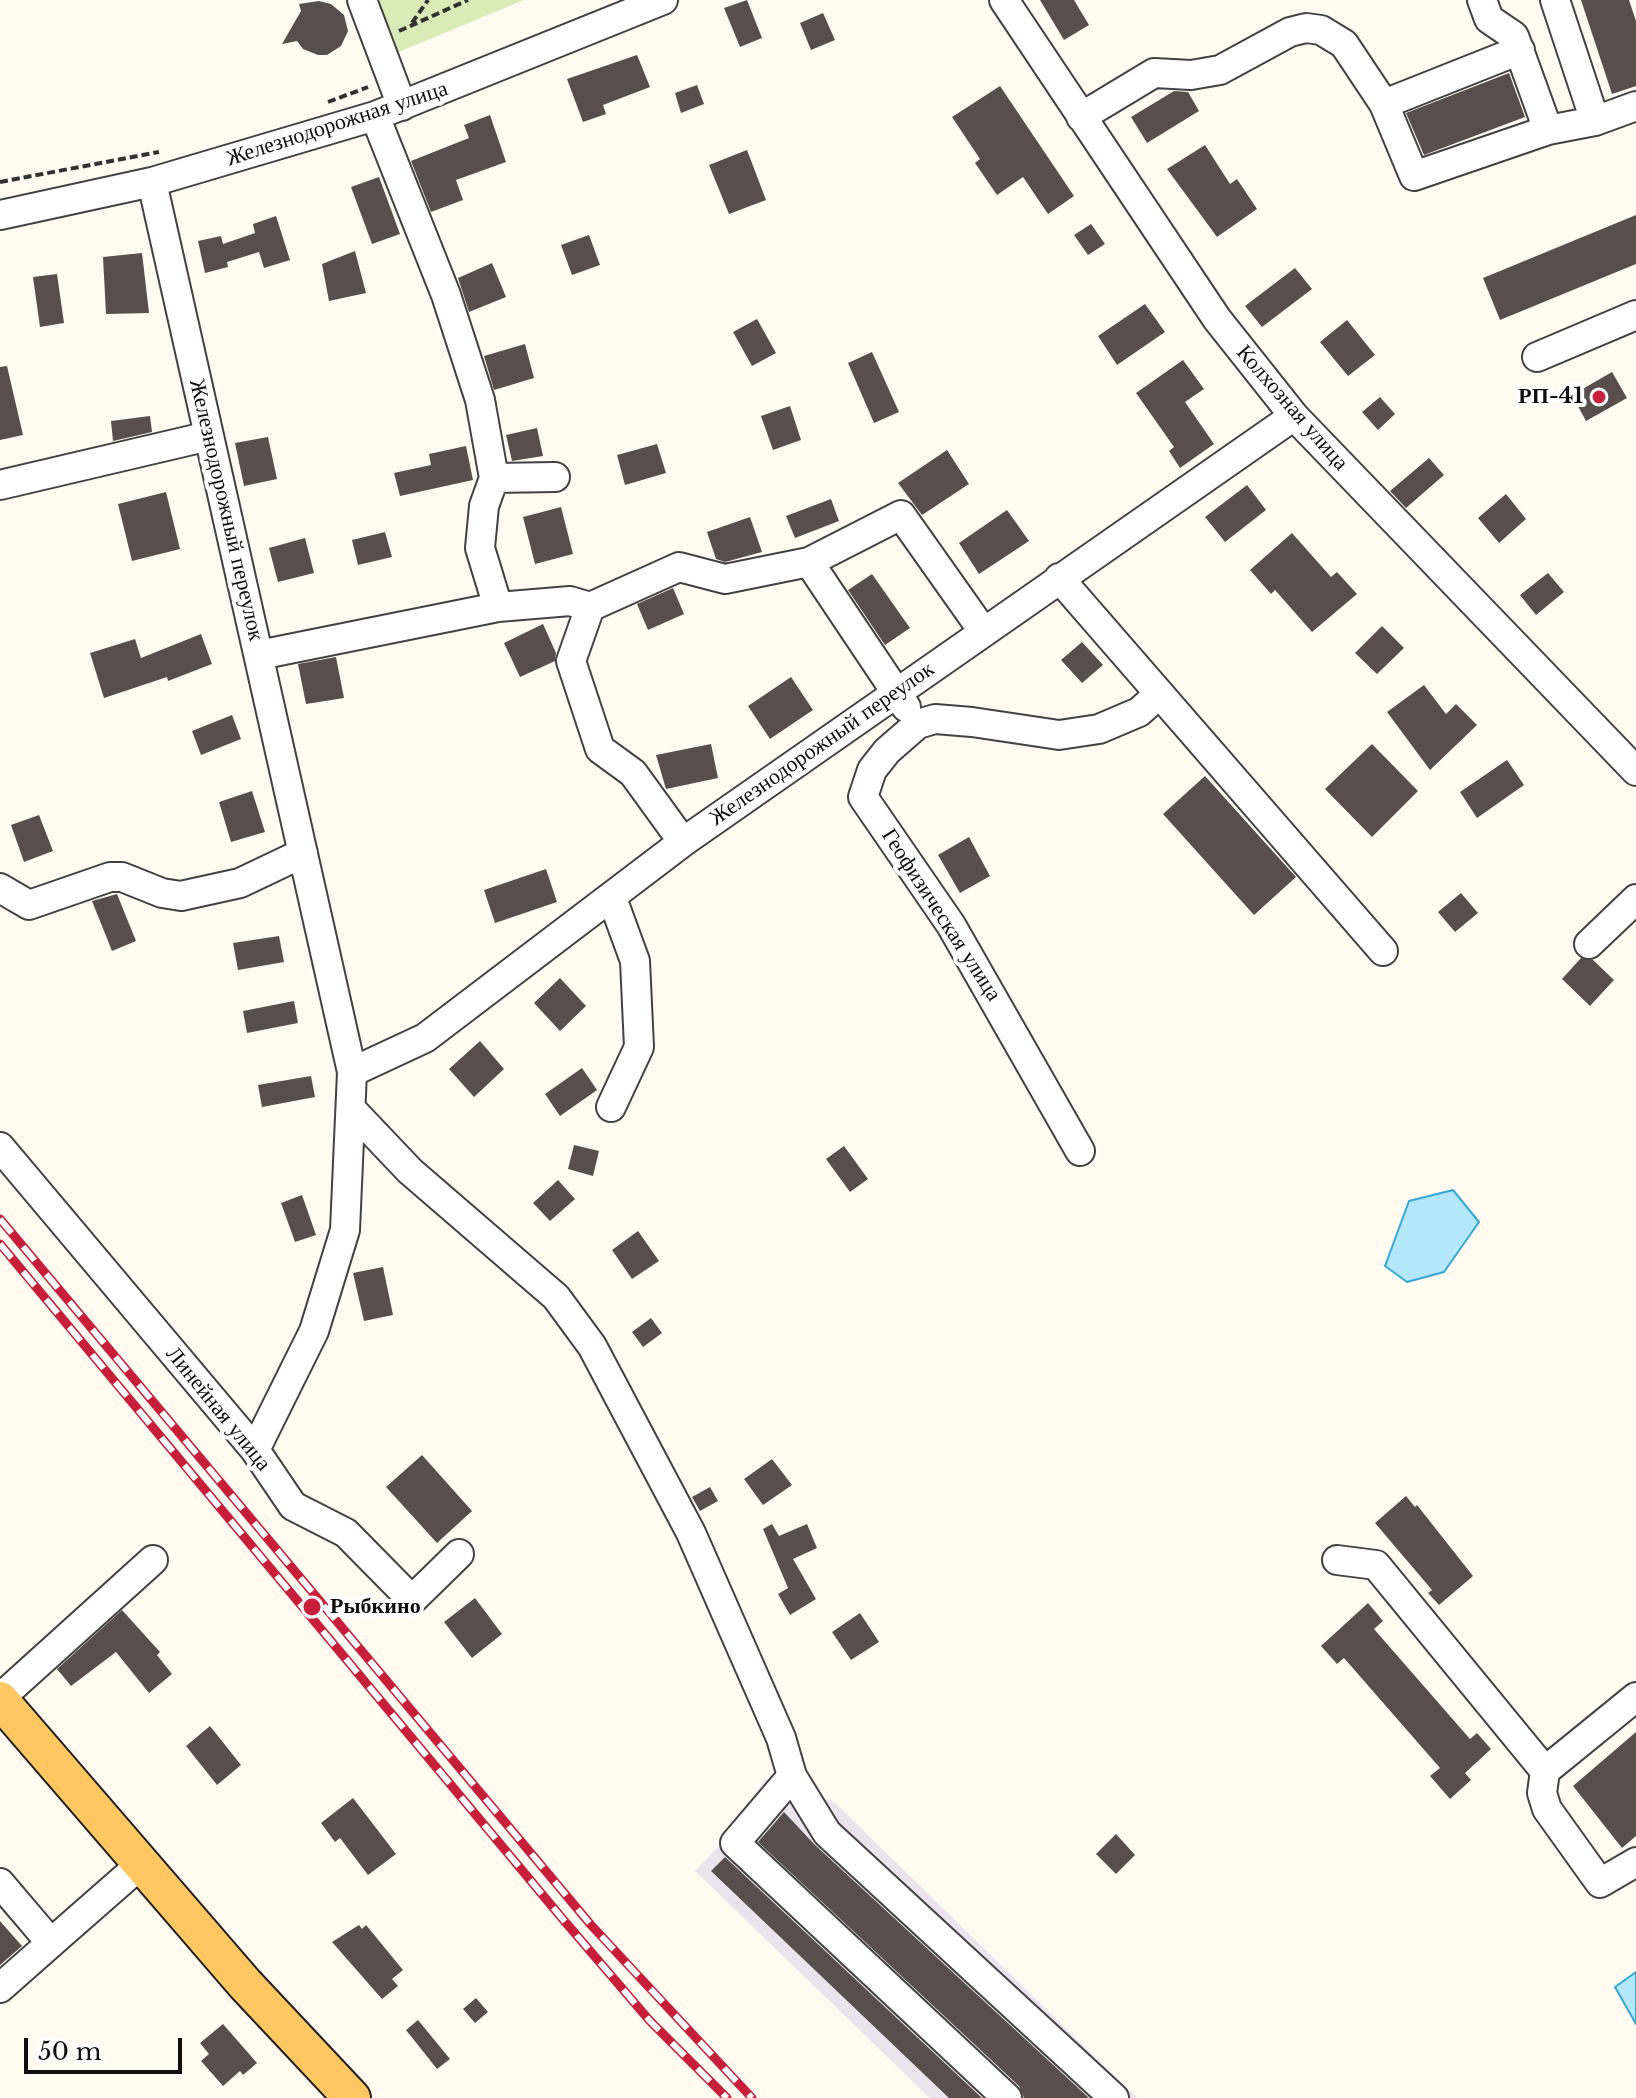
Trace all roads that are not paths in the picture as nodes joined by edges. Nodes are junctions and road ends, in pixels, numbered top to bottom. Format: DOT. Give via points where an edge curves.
graph roads {
  1 [pos="362,0"];
  2 [pos="663,0"];
  3 [pos="1004,0"];
  4 [pos="1482,0"];
  5 [pos="1555,0"];
  6 [pos="1520,50"];
  7 [pos="1384,104"];
  8 [pos="402,106"];
  9 [pos="1636,106"];
  10 [pos="375,116"];
  11 [pos="1081,117"];
  12 [pos="1595,121"];
  13 [pos="1548,130"];
  14 [pos="152,182"];
  15 [pos="0,215"];
  16 [pos="1636,315"];
  17 [pos="1537,357"];
  18 [pos="1294,416"];
  19 [pos="209,436"];
  20 [pos="555,477"];
  21 [pos="494,478"];
  22 [pos="0,485"];
  23 [pos="809,562"];
  24 [pos="1059,578"];
  25 [pos="498,607"];
  26 [pos="590,607"];
  27 [pos="983,631"];
  28 [pos="259,655"];
  29 [pos="896,692"];
  30 [pos="1158,695"];
  31 [pos="918,724"];
  32 [pos="1636,771"];
  33 [pos="683,842"];
  34 [pos="303,853"];
  35 [pos="0,888"];
  36 [pos="612,898"];
  37 [pos="1636,899"];
  38 [pos="1589,944"];
  39 [pos="1383,951"];
  40 [pos="352,1072"];
  41 [pos="611,1107"];
  42 [pos="352,1110"];
  43 [pos="0,1147"];
  44 [pos="1080,1151"];
  45 [pos="255,1450"];
  46 [pos="459,1554"];
  47 [pos="153,1560"];
  48 [pos="1337,1560"];
  49 [pos="1636,1697"];
  50 [pos="0,1699"];
  51 [pos="1545,1771"];
  52 [pos="792,1776"];
  53 [pos="1636,1862"];
  54 [pos="140,1865"];
  55 [pos="0,1883"];
  56 [pos="51,1943"];
  57 [pos="0,1988"];
  58 [pos="352,2098"];
  59 [pos="1007,2098"];
  60 [pos="1114,2098"];
  1 -- 8 [label="street"];
  2 -- 8 [label="street, Железнодорожная улица"];
  3 -- 11 [label="street, Колхозная улица"];
  4 -- 6 [label="street" via="1489,19 1514,36"];
  5 -- 12 [label="street"];
  6 -- 7 [label="street"];
  6 -- 13 [label="street"];
  7 -- 11 [label="street" via="1344,44 1306,28 1220,70 1154,73"];
  7 -- 13 [label="street" via="1414,176"];
  8 -- 10 [label="street, Железнодорожная улица"];
  9 -- 12 [label="street"];
  10 -- 14 [label="street, Железнодорожная улица"];
  10 -- 21 [label="street" via="446,295 480,400"];
  11 -- 18 [label="street, Колхозная улица" via="1217,319"];
  12 -- 13 [label="street"];
  14 -- 15 [label="street, Железнодорожная улица"];
  14 -- 19 [label="street, Железнодорожный переулок"];
  16 -- 17 [label="street"];
  18 -- 24 [label="street, Железнодорожный переулок"];
  18 -- 32 [label="street, Колхозная улица"];
  19 -- 22 [label="street"];
  19 -- 28 [label="street, Железнодорожный переулок"];
  20 -- 21 [label="street"];
  21 -- 25 [label="street" via="484,506 480,548"];
  23 -- 26 [label="street" via="725,579 679,567"];
  23 -- 27 [label="street" via="901,515"];
  23 -- 29 [label="street"];
  24 -- 27 [label="street, Железнодорожный переулок"];
  24 -- 30 [label="street"];
  25 -- 26 [label="street" via="570,601"];
  25 -- 28 [label="street"];
  26 -- 33 [label="street" via="571,661 600,749 633,773"];
  27 -- 29 [label="street, Железнодорожный переулок"];
  28 -- 34 [label="street, Железнодорожный переулок"];
  29 -- 31 [label="street"];
  29 -- 33 [label="street, Железнодорожный переулок"];
  30 -- 31 [label="street" via="1139,712 1099,729 1059,735 935,719"];
  30 -- 39 [label="street"];
  31 -- 44 [label="street, Геофизическая улица" via="872,770 863,797 951,925"];
  33 -- 36 [label="street, Железнодорожный переулок"];
  34 -- 35 [label="street" via="240,883 181,896 122,877 29,905"];
  34 -- 40 [label="street, Железнодорожный переулок"];
  36 -- 40 [label="street, Железнодорожный переулок" via="425,1038"];
  36 -- 41 [label="street" via="635,961 639,1047"];
  37 -- 38 [label="street"];
  40 -- 42 [label="street, Железнодорожный переулок"];
  42 -- 45 [label="street, Железнодорожный переулок" via="345,1230 314,1331"];
  42 -- 52 [label="street" via="410,1171 556,1297 592,1346 691,1533 781,1738"];
  43 -- 45 [label="street, Линейная улица"];
  45 -- 46 [label="street, Линейная улица" via="293,1506 346,1533 412,1600"];
  47 -- 50 [label="street"];
  48 -- 51 [label="street" via="1376,1565"];
  49 -- 51 [label="street"];
  50 -- 54 [label="main road"];
  51 -- 53 [label="street" via="1542,1793 1547,1809 1600,1883"];
  52 -- 59 [label="street" via="735,1843"];
  52 -- 60 [label="street" via="827,1833"];
  54 -- 56 [label="street"];
  54 -- 58 [label="main road"];
  55 -- 56 [label="street"];
  56 -- 57 [label="street"];
}
